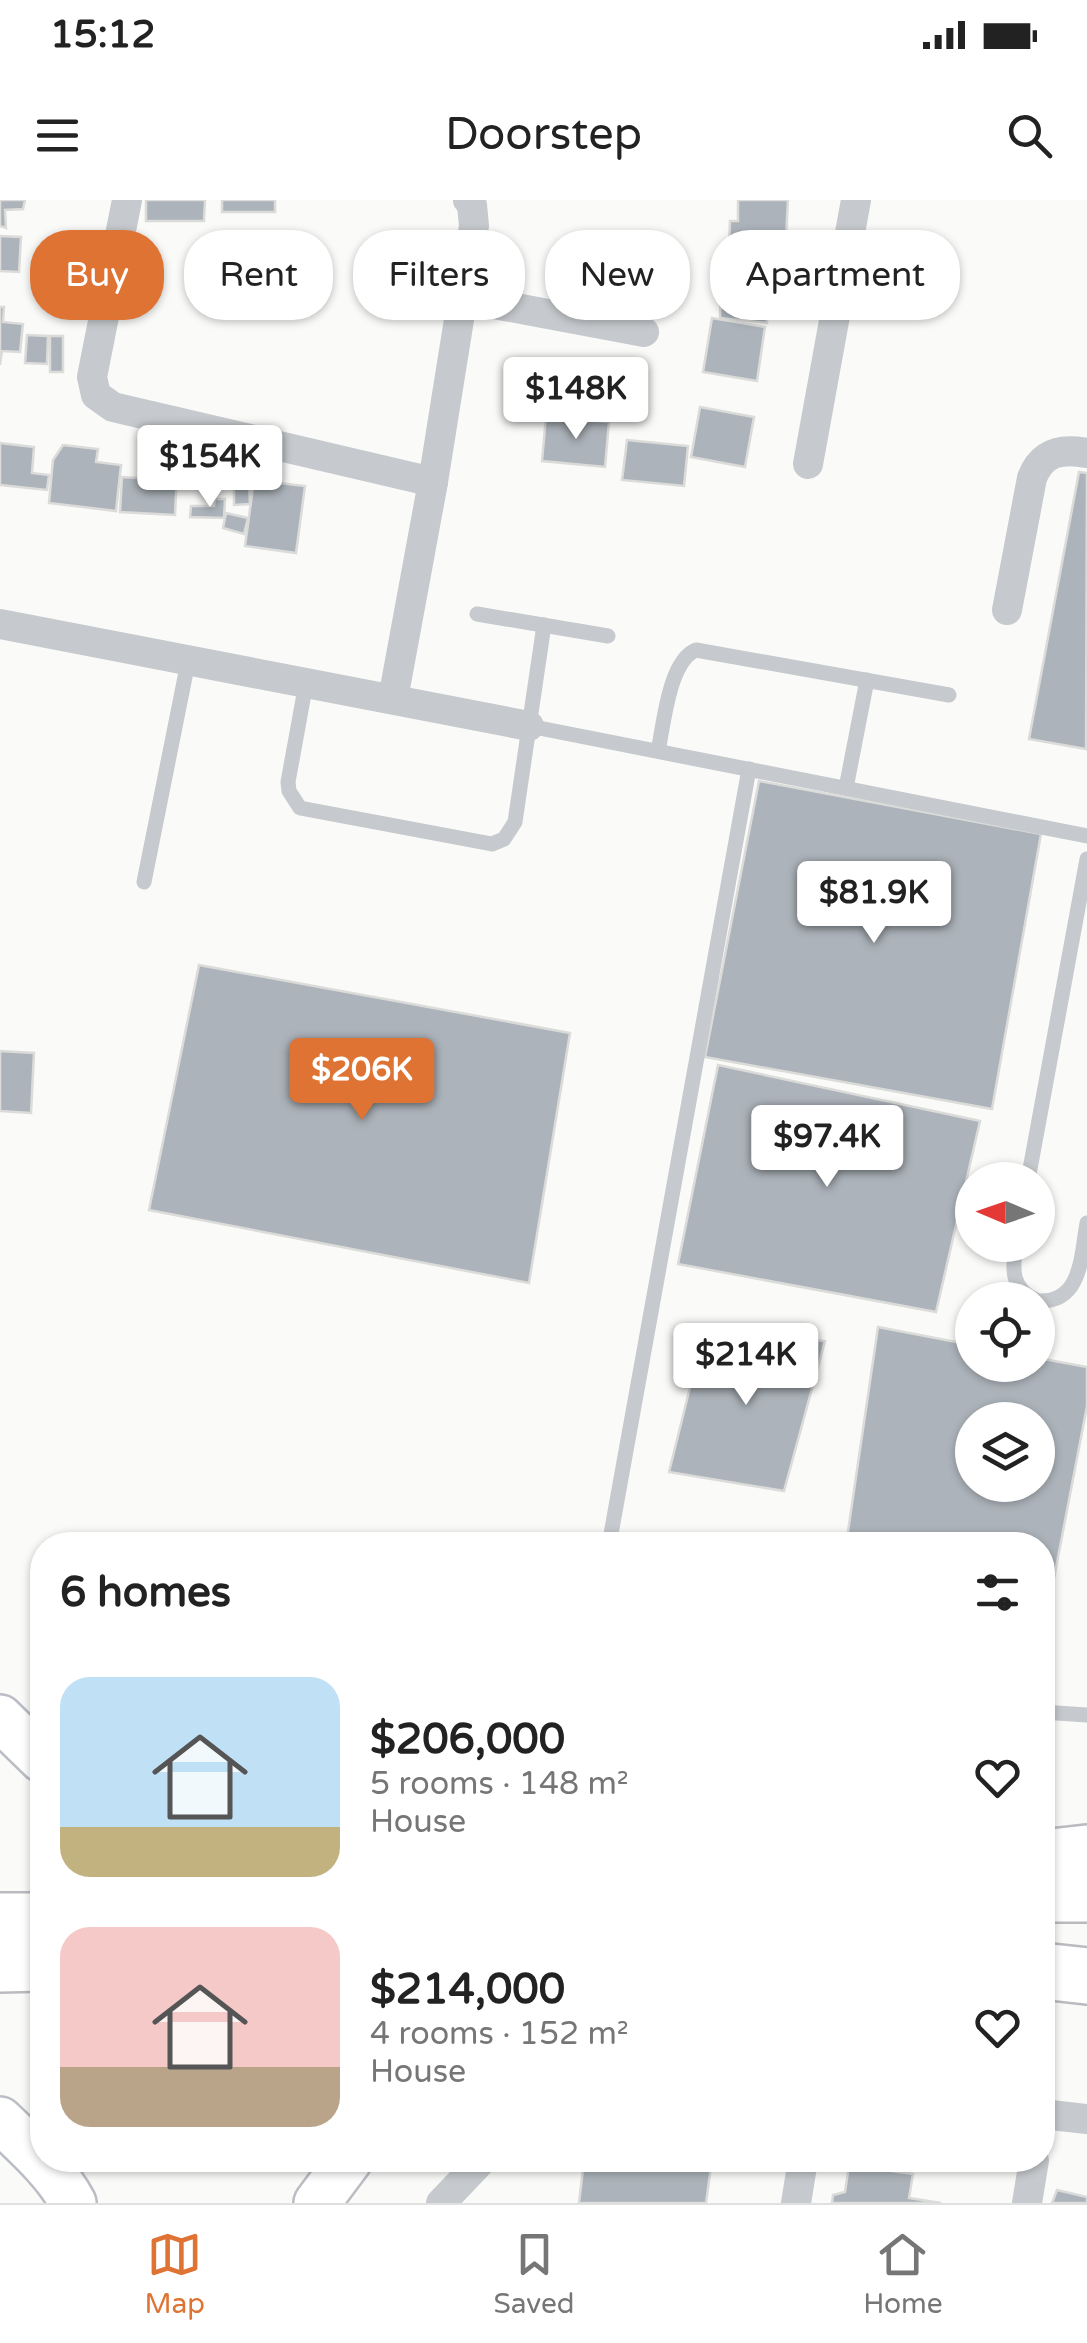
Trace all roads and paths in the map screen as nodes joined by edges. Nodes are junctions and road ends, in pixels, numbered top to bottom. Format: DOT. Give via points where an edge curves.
graph roads {
  1 [pos="127,200"];
  2 [pos="468,200"];
  3 [pos="856,200"];
  4 [pos="473,230"];
  5 [pos="525,310"];
  6 [pos="459,320"];
  7 [pos="644,332"];
  8 [pos="1087,453"];
  9 [pos="808,464"];
  10 [pos="433,482"];
  11 [pos="1007,610"];
  12 [pos="477,614"];
  13 [pos="0,624"];
  14 [pos="544,626"];
  15 [pos="608,636"];
  16 [pos="188,662"];
  17 [pos="867,680"];
  18 [pos="306,683"];
  19 [pos="949,695"];
  20 [pos="393,700"];
  21 [pos="529,726"];
  22 [pos="658,751"];
  23 [pos="748,769"];
  24 [pos="846,788"];
  25 [pos="1087,836"];
  26 [pos="1087,859"];
  27 [pos="144,882"];
  28 [pos="1031,1162"];
  29 [pos="1087,1223"];
  30 [pos="1055,1300"];
  31 [pos="610,1532"];
  32 [pos="1055,1713"];
  33 [pos="1087,1714"];
  34 [pos="0,1718"];
  35 [pos="30,1747"];
  36 [pos="1087,1852"];
  37 [pos="1055,1856"];
  38 [pos="1055,1894"];
  39 [pos="1087,1894"];
  40 [pos="30,1920"];
  41 [pos="0,1921"];
  42 [pos="1055,1954"];
  43 [pos="1087,1954"];
  44 [pos="30,1963"];
  45 [pos="0,1964"];
  46 [pos="1055,1972"];
  47 [pos="1087,1976"];
  48 [pos="1055,2115"];
  49 [pos="1087,2118"];
  50 [pos="0,2120"];
  51 [pos="30,2149"];
  52 [pos="50,2172"];
  53 [pos="341,2172"];
  54 [pos="471,2172"];
  55 [pos="801,2172"];
  56 [pos="1032,2172"];
  57 [pos="73,2203"];
  58 [pos="318,2203"];
  59 [pos="441,2203"];
  60 [pos="796,2203"];
  61 [pos="1027,2203"];
  1 -- 10 [label="street" via="92,377 96,396 113,407"];
  2 -- 4 [label="street"];
  3 -- 9 [label="street"];
  5 -- 7 [label="street"];
  6 -- 10 [label="street"];
  8 -- 11 [label="street" via="1059,450 1037,465"];
  10 -- 20 [label="street"];
  12 -- 14 [label="lane"];
  13 -- 16 [label="street"];
  14 -- 15 [label="lane"];
  14 -- 21 [label="lane"];
  16 -- 18 [label="street"];
  16 -- 27 [label="lane"];
  17 -- 19 [label="lane"];
  17 -- 22 [label="lane" via="696,650 680,661"];
  17 -- 24 [label="lane"];
  18 -- 20 [label="street"];
  18 -- 21 [label="lane" via="288,792 300,808 327,815 480,844 504,839 515,822"];
  20 -- 21 [label="street"];
  21 -- 22 [label="lane"];
  22 -- 23 [label="lane"];
  23 -- 24 [label="lane"];
  23 -- 31 [label="lane"];
  24 -- 25 [label="lane"];
  26 -- 28 [label="lane"];
  29 -- 30 [label="lane" via="1077,1279"];
  32 -- 33 [label="lane"];
  34 -- 35 [label="main road"];
  36 -- 37 [label="highway"];
  38 -- 39 [label="highway"];
  40 -- 41 [label="highway"];
  42 -- 43 [label="highway"];
  44 -- 45 [label="highway"];
  46 -- 47 [label="highway"];
  48 -- 49 [label="street"];
  50 -- 51 [label="main road"];
  52 -- 57 [label="main road"];
  53 -- 58 [label="main road"];
  54 -- 59 [label="street"];
  55 -- 60 [label="street"];
  56 -- 61 [label="street"];
}
